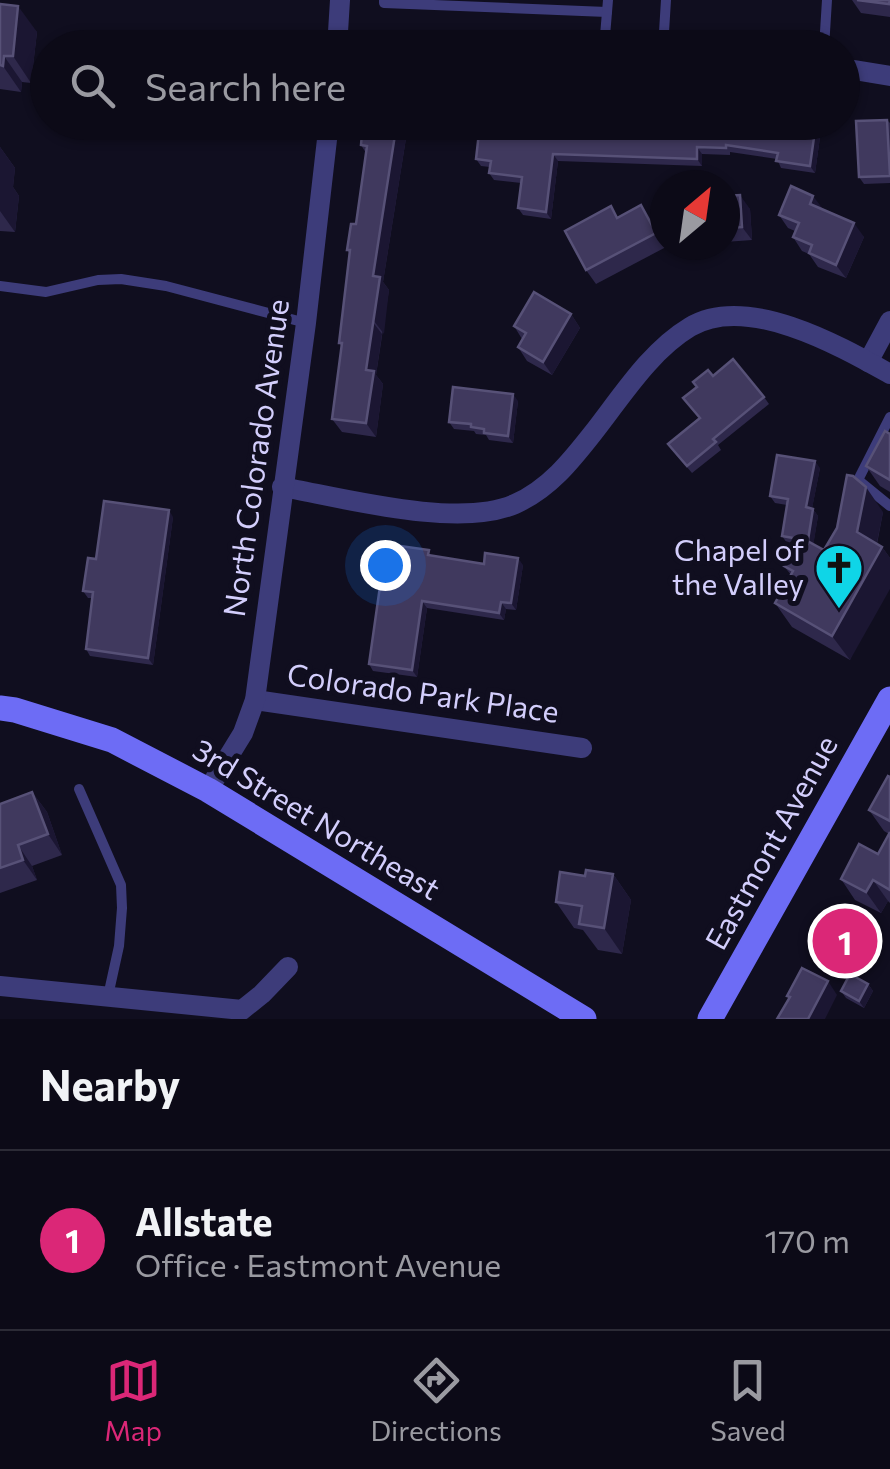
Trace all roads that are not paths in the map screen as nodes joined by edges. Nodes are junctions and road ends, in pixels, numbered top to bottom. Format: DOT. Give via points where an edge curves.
graph roads {
  1 [pos="340,0"];
  2 [pos="384,0"];
  3 [pos="666,0"];
  4 [pos="827,0"];
  5 [pos="494,4"];
  6 [pos="607,6"];
  7 [pos="338,30"];
  8 [pos="664,30"];
  9 [pos="825,30"];
  10 [pos="860,71"];
  11 [pos="890,76"];
  12 [pos="327,140"];
  13 [pos="0,286"];
  14 [pos="890,321"];
  15 [pos="306,323"];
  16 [pos="868,362"];
  17 [pos="890,374"];
  18 [pos="890,417"];
  19 [pos="858,480"];
  20 [pos="282,487"];
  21 [pos="890,506"];
  22 [pos="850,509"];
  23 [pos="890,699"];
  24 [pos="255,700"];
  25 [pos="0,708"];
  26 [pos="582,748"];
  27 [pos="79,789"];
  28 [pos="208,790"];
  29 [pos="288,966"];
  30 [pos="0,986"];
  31 [pos="108,996"];
  32 [pos="584,1019"];
  33 [pos="710,1019"];
  1 -- 7 [label="street"];
  2 -- 5 [label="lane"];
  3 -- 8 [label="lane"];
  4 -- 9 [label="lane"];
  5 -- 6 [label="lane"];
  10 -- 11 [label="street"];
  12 -- 15 [label="street, North Colorado Avenue"];
  13 -- 15 [label="lane" via="46,292 121,279"];
  14 -- 16 [label="street"];
  15 -- 20 [label="street, North Colorado Avenue"];
  16 -- 17 [label="street"];
  16 -- 20 [label="street" via="776,321 717,318 692,325 664,348 564,470 516,504 458,514"];
  18 -- 19 [label="lane"];
  19 -- 21 [label="lane"];
  19 -- 22 [label="lane"];
  20 -- 24 [label="street, North Colorado Avenue"];
  23 -- 33 [label="main road, Eastmont Avenue"];
  24 -- 26 [label="street, Colorado Park Place"];
  24 -- 28 [label="street, North Colorado Avenue"];
  25 -- 28 [label="main road, 3rd Street Northeast" via="112,740"];
  27 -- 31 [label="lane" via="121,885 120,946"];
  28 -- 32 [label="main road, 3rd Street Northeast"];
  29 -- 31 [label="street" via="242,1010"];
  30 -- 31 [label="street"];
}
